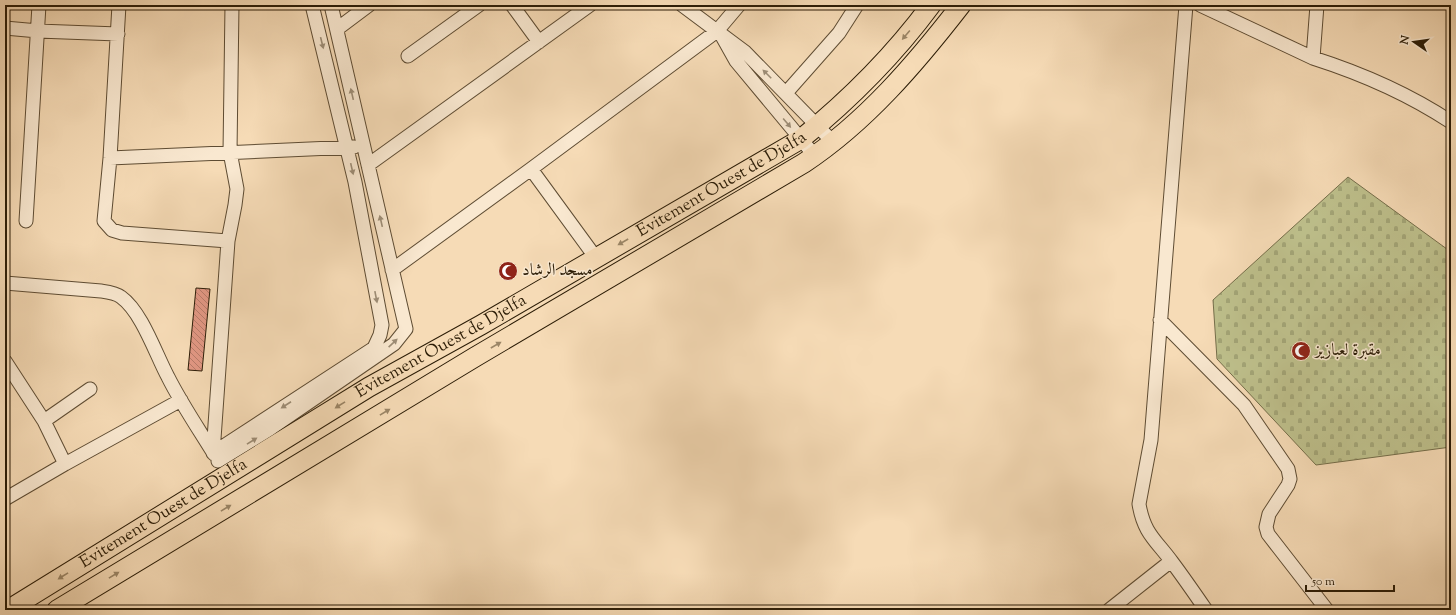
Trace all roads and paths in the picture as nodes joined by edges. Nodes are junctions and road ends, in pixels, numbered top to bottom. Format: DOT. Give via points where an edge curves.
graph roads {
  1 [pos="39,5"];
  2 [pos="119,5"];
  3 [pos="232,5"];
  4 [pos="312,5"];
  5 [pos="331,5"];
  6 [pos="369,5"];
  7 [pos="478,5"];
  8 [pos="512,5"];
  9 [pos="590,5"];
  10 [pos="682,5"];
  11 [pos="739,5"];
  12 [pos="857,5"];
  13 [pos="931,5"];
  14 [pos="961,5"];
  15 [pos="1186,5"];
  16 [pos="1200,5"];
  17 [pos="1317,5"];
  18 [pos="5,28"];
  19 [pos="337,29"];
  20 [pos="38,31"];
  21 [pos="719,33"];
  22 [pos="118,34"];
  23 [pos="539,42"];
  24 [pos="408,56"];
  25 [pos="1313,58"];
  26 [pos="786,93"];
  27 [pos="1451,122"];
  28 [pos="818,125"];
  29 [pos="801,139"];
  30 [pos="833,142"];
  31 [pos="347,147"];
  32 [pos="364,147"];
  33 [pos="230,152"];
  34 [pos="815,156"];
  35 [pos="110,158"];
  36 [pos="368,165"];
  37 [pos="532,170"];
  38 [pos="26,221"];
  39 [pos="228,241"];
  40 [pos="596,258"];
  41 [pos="392,270"];
  42 [pos="5,283"];
  43 [pos="1160,320"];
  44 [pos="5,361"];
  45 [pos="90,389"];
  46 [pos="181,400"];
  47 [pos="44,421"];
  48 [pos="219,463"];
  49 [pos="65,464"];
  50 [pos="5,499"];
  51 [pos="1171,561"];
  52 [pos="8,610"];
  53 [pos="57,610"];
  54 [pos="1109,610"];
  55 [pos="1206,610"];
  56 [pos="1327,610"];
  1 -- 20 [label="street"];
  2 -- 22 [label="street"];
  3 -- 33 [label="street"];
  4 -- 31 [label="street, one-way"];
  5 -- 19 [label="street"];
  6 -- 19 [label="street"];
  7 -- 24 [label="street"];
  8 -- 23 [label="street"];
  9 -- 23 [label="street"];
  10 -- 21 [label="street"];
  11 -- 21 [label="street"];
  12 -- 26 [label="street" via="839,33"];
  13 -- 28 [label="highway, Evitement Ouest de Djelfa, one-way" via="894,50"];
  14 -- 30 [label="highway" via="896,82"];
  15 -- 43 [label="street"];
  16 -- 25 [label="street"];
  17 -- 25 [label="street"];
  18 -- 20 [label="street"];
  32 -- 19 [label="street, one-way"];
  20 -- 22 [label="street"];
  20 -- 38 [label="street"];
  26 -- 21 [label="street, one-way" via="745,52"];
  21 -- 29 [label="street, one-way" via="736,61"];
  21 -- 37 [label="street"];
  22 -- 35 [label="street"];
  23 -- 36 [label="street"];
  25 -- 27 [label="street" via="1380,83"];
  26 -- 28 [label="street"];
  28 -- 29 [label="highway, Evitement Ouest de Djelfa"];
  28 -- 30 [label="street"];
  29 -- 34 [label="street"];
  29 -- 40 [label="highway, Evitement Ouest de Djelfa, one-way"];
  30 -- 34 [label="highway"];
  31 -- 32 [label="street"];
  31 -- 33 [label="street"];
  31 -- 48 [label="street, one-way" via="382,326 380,336 374,348"];
  32 -- 36 [label="street"];
  33 -- 35 [label="street"];
  33 -- 39 [label="street" via="237,189"];
  53 -- 34 [label="highway, one-way" via="476,356"];
  35 -- 39 [label="street" via="104,221 112,230 122,233"];
  41 -- 36 [label="street, one-way"];
  37 -- 40 [label="street"];
  37 -- 41 [label="street"];
  39 -- 48 [label="street"];
  40 -- 48 [label="highway, Evitement Ouest de Djelfa, one-way" via="369,387"];
  48 -- 41 [label="street, one-way" via="394,344 406,329"];
  42 -- 46 [label="street" via="101,291 121,297 141,321"];
  43 -- 51 [label="street" via="1151,440 1139,504 1146,528 1154,542"];
  43 -- 56 [label="street" via="1244,405 1288,469 1288,485 1269,514 1266,527 1268,534"];
  44 -- 47 [label="street"];
  45 -- 47 [label="street"];
  46 -- 48 [label="street"];
  46 -- 49 [label="street"];
  47 -- 49 [label="street"];
  48 -- 52 [label="highway, Evitement Ouest de Djelfa, one-way"];
  49 -- 50 [label="street"];
  51 -- 54 [label="street"];
  51 -- 55 [label="street"];
}
